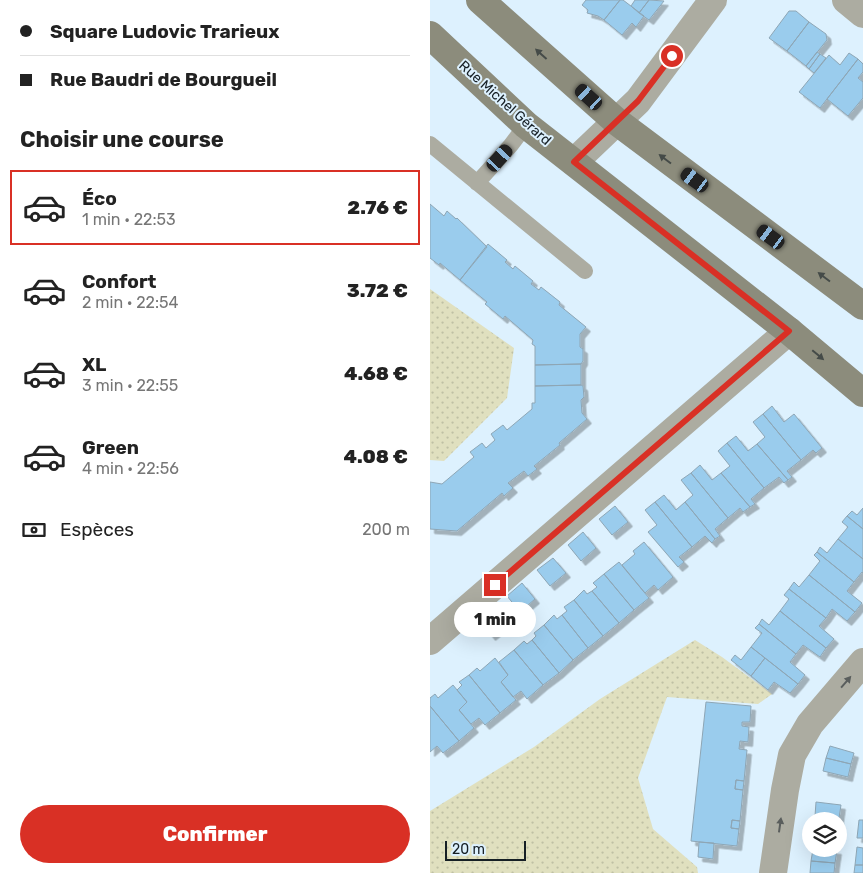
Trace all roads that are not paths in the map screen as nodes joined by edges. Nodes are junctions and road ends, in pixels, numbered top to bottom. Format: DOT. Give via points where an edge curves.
graph roads {
  1 [pos="480,0"];
  2 [pos="846,0"];
  3 [pos="704,3"];
  4 [pos="863,14"];
  5 [pos="430,35"];
  6 [pos="616,122"];
  7 [pos="526,125"];
  8 [pos="430,144"];
  9 [pos="574,162"];
  10 [pos="477,183"];
  11 [pos="584,271"];
  12 [pos="863,306"];
  13 [pos="789,331"];
  14 [pos="863,393"];
  15 [pos="432,637"];
  16 [pos="863,662"];
  17 [pos="773,873"];
  6 -- 1 [label="street, one-way"];
  2 -- 4 [label="street"];
  3 -- 6 [label="street" via="638,101"];
  5 -- 7 [label="street, Rue Michel Gérard"];
  6 -- 9 [label="street"];
  12 -- 6 [label="street, one-way"];
  7 -- 9 [label="street, Rue Michel Gérard"];
  7 -- 10 [label="lane"];
  8 -- 10 [label="lane"];
  9 -- 13 [label="street, Rue Michel Gérard"];
  10 -- 11 [label="lane"];
  13 -- 14 [label="street, Rue Michel Gérard, one-way"];
  13 -- 15 [label="street"];
  17 -- 16 [label="street, one-way" via="792,755 810,724"];
}
